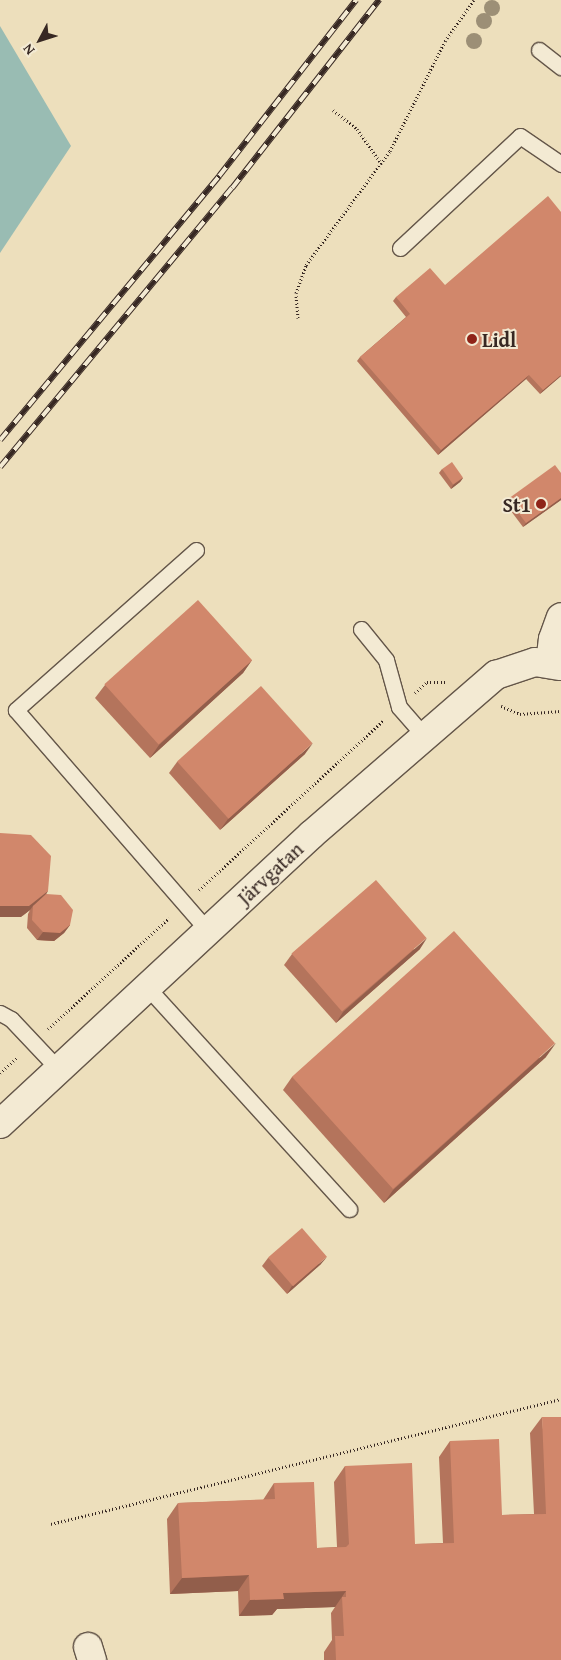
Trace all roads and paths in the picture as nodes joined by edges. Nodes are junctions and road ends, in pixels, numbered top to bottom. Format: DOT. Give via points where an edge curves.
graph roads {
  1 [pos="474,0"];
  2 [pos="539,50"];
  3 [pos="561,67"];
  4 [pos="333,110"];
  5 [pos="381,163"];
  6 [pos="561,164"];
  7 [pos="400,248"];
  8 [pos="298,318"];
  9 [pos="196,550"];
  10 [pos="561,617"];
  11 [pos="361,629"];
  12 [pos="555,665"];
  13 [pos="452,686"];
  14 [pos="496,704"];
  15 [pos="399,707"];
  16 [pos="561,711"];
  17 [pos="426,738"];
  18 [pos="184,904"];
  19 [pos="208,931"];
  20 [pos="148,988"];
  21 [pos="0,1013"];
  22 [pos="34,1042"];
  23 [pos="59,1070"];
  24 [pos="0,1073"];
  25 [pos="0,1124"];
  26 [pos="349,1209"];
  27 [pos="561,1399"];
  28 [pos="51,1524"];
  1 -- 5 [label="path" via="445,41"];
  2 -- 3 [label="lane"];
  4 -- 5 [label="path" via="356,129"];
  5 -- 8 [label="path" via="306,265 296,293"];
  6 -- 7 [label="lane" via="520,136"];
  9 -- 18 [label="lane" via="16,710"];
  10 -- 12 [label="street" via="553,639"];
  11 -- 15 [label="lane" via="386,660"];
  12 -- 17 [label="street, Järvgatan" via="535,662 496,675"];
  13 -- 15 [label="path" via="435,680 427,682"];
  14 -- 16 [label="path" via="520,714"];
  15 -- 17 [label="lane"];
  15 -- 18 [label="path"];
  17 -- 19 [label="street, Järvgatan" via="311,835"];
  18 -- 19 [label="lane"];
  18 -- 22 [label="path"];
  19 -- 20 [label="street, Järvgatan"];
  20 -- 23 [label="street, Järvgatan"];
  20 -- 26 [label="lane"];
  21 -- 22 [label="lane" via="11,1019"];
  22 -- 23 [label="lane"];
  22 -- 24 [label="path"];
  23 -- 25 [label="street, Järvgatan"];
  27 -- 28 [label="path"];
}
